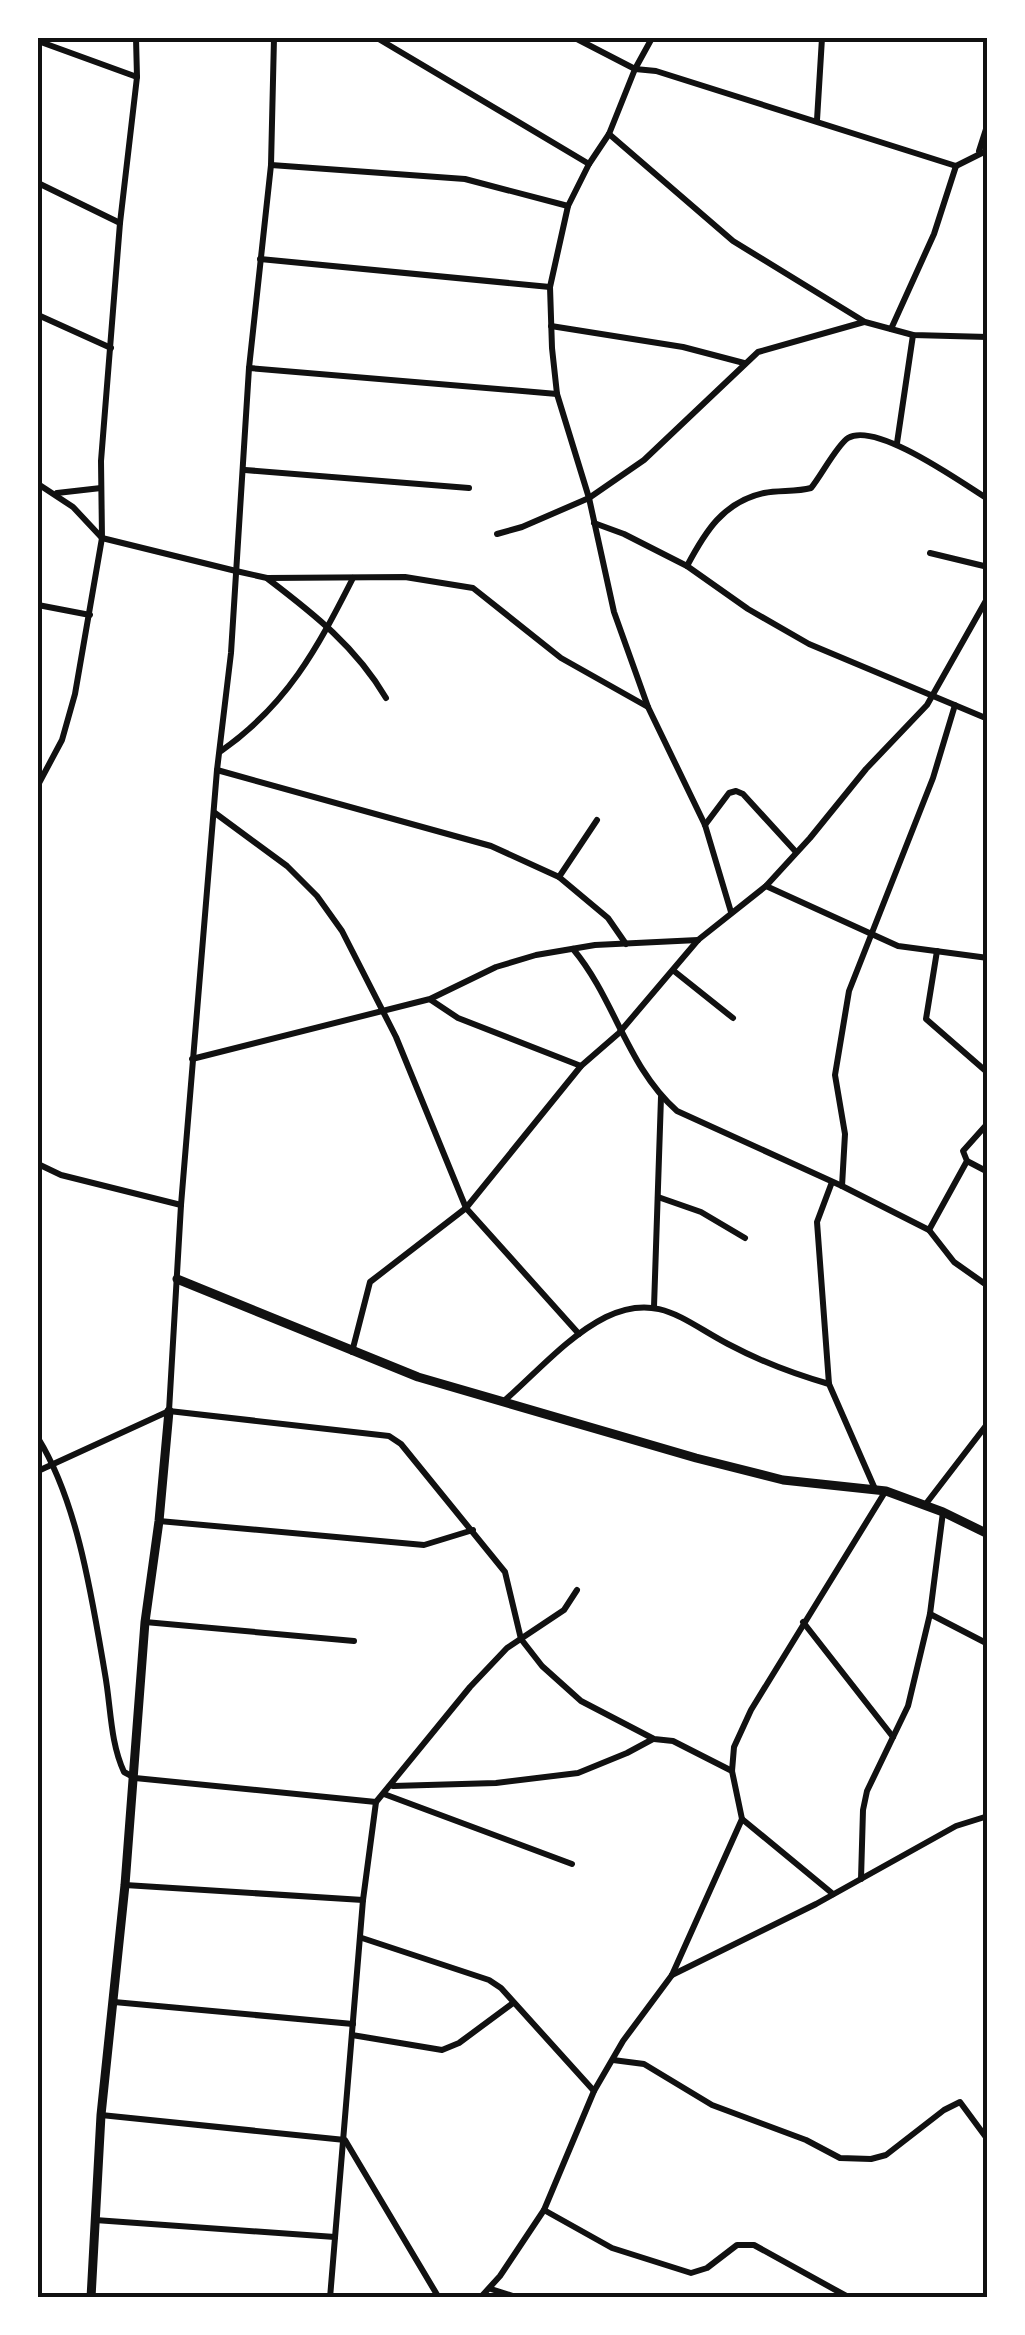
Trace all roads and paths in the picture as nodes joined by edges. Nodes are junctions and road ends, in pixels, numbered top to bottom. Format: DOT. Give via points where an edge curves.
graph roads {
  1 [pos="136,38"];
  2 [pos="274,38"];
  3 [pos="377,38"];
  4 [pos="575,38"];
  5 [pos="652,38"];
  6 [pos="822,38"];
  7 [pos="38,40"];
  8 [pos="635,69"];
  9 [pos="137,78"];
  10 [pos="817,120"];
  11 [pos="988,124"];
  12 [pos="609,134"];
  13 [pos="983,151"];
  14 [pos="589,164"];
  15 [pos="271,165"];
  16 [pos="956,166"];
  17 [pos="38,183"];
  18 [pos="568,206"];
  19 [pos="120,223"];
  20 [pos="260,258"];
  21 [pos="550,287"];
  22 [pos="38,315"];
  23 [pos="865,322"];
  24 [pos="551,326"];
  25 [pos="891,329"];
  26 [pos="912,335"];
  27 [pos="988,337"];
  28 [pos="111,348"];
  29 [pos="744,363"];
  30 [pos="249,368"];
  31 [pos="557,394"];
  32 [pos="896,443"];
  33 [pos="245,470"];
  34 [pos="38,484"];
  35 [pos="101,488"];
  36 [pos="469,488"];
  37 [pos="56,493"];
  38 [pos="589,498"];
  39 [pos="988,499"];
  40 [pos="594,524"];
  41 [pos="497,534"];
  42 [pos="102,538"];
  43 [pos="930,554"];
  44 [pos="686,566"];
  45 [pos="988,566"];
  46 [pos="236,572"];
  47 [pos="267,578"];
  48 [pos="353,578"];
  49 [pos="988,597"];
  50 [pos="38,605"];
  51 [pos="90,616"];
  52 [pos="329,625"];
  53 [pos="932,693"];
  54 [pos="386,698"];
  55 [pos="955,706"];
  56 [pos="648,707"];
  57 [pos="988,720"];
  58 [pos="220,752"];
  59 [pos="218,770"];
  60 [pos="38,786"];
  61 [pos="214,812"];
  62 [pos="597,820"];
  63 [pos="705,825"];
  64 [pos="796,852"];
  65 [pos="558,877"];
  66 [pos="766,886"];
  67 [pos="731,912"];
  68 [pos="870,934"];
  69 [pos="698,940"];
  70 [pos="626,945"];
  71 [pos="572,949"];
  72 [pos="937,951"];
  73 [pos="988,958"];
  74 [pos="674,972"];
  75 [pos="430,999"];
  76 [pos="384,1010"];
  77 [pos="733,1018"];
  78 [pos="619,1033"];
  79 [pos="192,1059"];
  80 [pos="580,1066"];
  81 [pos="988,1074"];
  82 [pos="660,1097"];
  83 [pos="988,1123"];
  84 [pos="967,1161"];
  85 [pos="38,1164"];
  86 [pos="988,1172"];
  87 [pos="832,1182"];
  88 [pos="842,1186"];
  89 [pos="658,1197"];
  90 [pos="180,1204"];
  91 [pos="466,1208"];
  92 [pos="929,1230"];
  93 [pos="745,1238"];
  94 [pos="177,1279"];
  95 [pos="988,1286"];
  96 [pos="654,1307"];
  97 [pos="579,1334"];
  98 [pos="352,1353"];
  99 [pos="829,1384"];
  100 [pos="502,1402"];
  101 [pos="169,1411"];
  102 [pos="988,1423"];
  103 [pos="38,1438"];
  104 [pos="54,1464"];
  105 [pos="38,1471"];
  106 [pos="880,1490"];
  107 [pos="926,1505"];
  108 [pos="943,1512"];
  109 [pos="159,1521"];
  110 [pos="473,1530"];
  111 [pos="988,1534"];
  112 [pos="577,1590"];
  113 [pos="930,1614"];
  114 [pos="145,1622"];
  115 [pos="804,1622"];
  116 [pos="521,1639"];
  117 [pos="354,1641"];
  118 [pos="988,1644"];
  119 [pos="654,1738"];
  120 [pos="893,1738"];
  121 [pos="732,1771"];
  122 [pos="134,1778"];
  123 [pos="392,1786"];
  124 [pos="383,1793"];
  125 [pos="376,1802"];
  126 [pos="988,1816"];
  127 [pos="742,1819"];
  128 [pos="572,1864"];
  129 [pos="861,1879"];
  130 [pos="125,1885"];
  131 [pos="833,1894"];
  132 [pos="363,1900"];
  133 [pos="362,1938"];
  134 [pos="672,1976"];
  135 [pos="114,2002"];
  136 [pos="514,2004"];
  137 [pos="352,2024"];
  138 [pos="352,2035"];
  139 [pos="613,2060"];
  140 [pos="594,2090"];
  141 [pos="101,2115"];
  142 [pos="344,2140"];
  143 [pos="988,2140"];
  144 [pos="544,2210"];
  145 [pos="95,2220"];
  146 [pos="336,2237"];
  147 [pos="491,2288"];
  148 [pos="91,2298"];
  149 [pos="330,2298"];
  150 [pos="439,2298"];
  151 [pos="480,2298"];
  152 [pos="518,2298"];
  153 [pos="850,2298"];
  1 -- 9 [label="street"];
  2 -- 15 [label="street"];
  3 -- 14 [label="street"];
  4 -- 8 [label="street"];
  5 -- 8 [label="street"];
  6 -- 10 [label="street"];
  7 -- 9 [label="street"];
  8 -- 10 [label="street"];
  8 -- 12 [label="street"];
  9 -- 19 [label="street"];
  10 -- 16 [label="street"];
  11 -- 13 [label="street"];
  12 -- 14 [label="street"];
  12 -- 23 [label="street" via="733,241"];
  13 -- 16 [label="street"];
  14 -- 18 [label="street"];
  15 -- 18 [label="street" via="466,179"];
  15 -- 20 [label="street"];
  16 -- 25 [label="street"];
  17 -- 19 [label="street"];
  18 -- 21 [label="street"];
  19 -- 28 [label="street"];
  20 -- 21 [label="street"];
  20 -- 30 [label="street"];
  21 -- 24 [label="street"];
  22 -- 28 [label="street"];
  23 -- 25 [label="street"];
  23 -- 29 [label="street" via="769,348"];
  24 -- 29 [label="street"];
  24 -- 31 [label="street"];
  25 -- 26 [label="street"];
  26 -- 27 [label="street"];
  26 -- 32 [label="street"];
  28 -- 35 [label="street"];
  29 -- 38 [label="street" via="644,460"];
  30 -- 31 [label="street"];
  30 -- 33 [label="street"];
  31 -- 38 [label="street"];
  32 -- 39 [label="street"];
  32 -- 44 [label="street" via="856,434 844,440 811,488 763,493 736,504 706,530"];
  33 -- 36 [label="street"];
  33 -- 46 [label="street"];
  34 -- 37 [label="street"];
  35 -- 37 [label="street"];
  35 -- 42 [label="street"];
  37 -- 42 [label="street"];
  38 -- 40 [label="street"];
  38 -- 41 [label="street"];
  40 -- 44 [label="street"];
  40 -- 56 [label="street" via="614,612"];
  42 -- 46 [label="street"];
  42 -- 51 [label="street"];
  43 -- 45 [label="street"];
  44 -- 53 [label="street" via="809,644"];
  46 -- 47 [label="street"];
  46 -- 58 [label="street"];
  47 -- 48 [label="street"];
  47 -- 52 [label="street"];
  48 -- 52 [label="street"];
  48 -- 56 [label="street" via="405,577 472,588 561,658"];
  49 -- 53 [label="street"];
  50 -- 51 [label="street"];
  51 -- 60 [label="street" via="62,740"];
  52 -- 54 [label="street"];
  52 -- 58 [label="street" via="287,692"];
  53 -- 55 [label="street"];
  53 -- 64 [label="street"];
  55 -- 57 [label="street"];
  55 -- 68 [label="street" via="934,778"];
  56 -- 63 [label="street"];
  58 -- 59 [label="street"];
  59 -- 61 [label="street"];
  59 -- 65 [label="street" via="490,846"];
  61 -- 76 [label="street" via="318,896"];
  61 -- 79 [label="street"];
  62 -- 65 [label="street"];
  63 -- 64 [label="street" via="736,791"];
  63 -- 67 [label="street"];
  64 -- 66 [label="street"];
  65 -- 70 [label="street" via="608,918"];
  66 -- 67 [label="street"];
  66 -- 68 [label="street"];
  67 -- 69 [label="street"];
  68 -- 72 [label="street"];
  68 -- 88 [label="street" via="849,991 835,1075 846,1134"];
  69 -- 70 [label="street"];
  69 -- 74 [label="street"];
  70 -- 71 [label="street"];
  71 -- 75 [label="street" via="496,967"];
  71 -- 78 [label="street" via="610,1005"];
  72 -- 73 [label="street"];
  72 -- 81 [label="street" via="926,1020"];
  74 -- 77 [label="street"];
  74 -- 78 [label="street"];
  75 -- 76 [label="street"];
  75 -- 80 [label="street" via="458,1018"];
  76 -- 79 [label="street"];
  76 -- 91 [label="street"];
  78 -- 80 [label="street"];
  78 -- 82 [label="street"];
  79 -- 90 [label="street"];
  80 -- 91 [label="street"];
  82 -- 87 [label="street" via="677,1111"];
  82 -- 89 [label="street"];
  83 -- 84 [label="street" via="964,1151"];
  84 -- 86 [label="street"];
  84 -- 92 [label="street"];
  85 -- 90 [label="street" via="60,1176"];
  87 -- 88 [label="street"];
  87 -- 99 [label="street" via="817,1222"];
  88 -- 92 [label="street"];
  89 -- 93 [label="street"];
  89 -- 96 [label="street"];
  90 -- 94 [label="street"];
  91 -- 97 [label="street"];
  91 -- 98 [label="street" via="370,1282"];
  92 -- 95 [label="street" via="954,1262"];
  94 -- 98 [label="street"];
  94 -- 101 [label="street"];
  96 -- 97 [label="street" via="634,1307"];
  96 -- 99 [label="street" via="776,1367"];
  97 -- 100 [label="street"];
  98 -- 100 [label="street"];
  99 -- 106 [label="street"];
  100 -- 106 [label="street" via="783,1480"];
  101 -- 104 [label="street"];
  101 -- 109 [label="street"];
  101 -- 110 [label="street" via="389,1436"];
  102 -- 107 [label="street"];
  103 -- 104 [label="street"];
  104 -- 105 [label="street"];
  104 -- 122 [label="street" via="92,1600 115,1748 124,1772"];
  106 -- 107 [label="street"];
  106 -- 115 [label="street"];
  107 -- 108 [label="street"];
  108 -- 111 [label="street"];
  108 -- 113 [label="street"];
  109 -- 110 [label="street" via="424,1545"];
  109 -- 114 [label="street"];
  110 -- 116 [label="street" via="510,1582"];
  112 -- 116 [label="street" via="564,1610"];
  113 -- 118 [label="street"];
  113 -- 120 [label="street" via="908,1706"];
  114 -- 117 [label="street"];
  114 -- 122 [label="street"];
  115 -- 120 [label="street"];
  115 -- 121 [label="street" via="751,1710 734,1746"];
  116 -- 119 [label="street" via="581,1701"];
  116 -- 123 [label="street" via="470,1688"];
  119 -- 121 [label="street"];
  119 -- 123 [label="street" via="578,1772"];
  120 -- 129 [label="street" via="862,1810"];
  121 -- 127 [label="street"];
  122 -- 125 [label="street"];
  122 -- 130 [label="street"];
  123 -- 124 [label="street"];
  124 -- 125 [label="street"];
  124 -- 128 [label="street"];
  125 -- 132 [label="street"];
  126 -- 129 [label="street" via="956,1826"];
  127 -- 131 [label="street"];
  127 -- 134 [label="street"];
  129 -- 131 [label="street"];
  130 -- 132 [label="street"];
  130 -- 135 [label="street"];
  131 -- 134 [label="street"];
  132 -- 133 [label="street"];
  133 -- 136 [label="street" via="489,1980"];
  133 -- 137 [label="street"];
  134 -- 139 [label="street"];
  135 -- 137 [label="street"];
  135 -- 141 [label="street"];
  136 -- 138 [label="street" via="442,2050"];
  136 -- 140 [label="street"];
  137 -- 138 [label="street"];
  138 -- 142 [label="street"];
  139 -- 140 [label="street"];
  139 -- 143 [label="street" via="644,2064 712,2106 840,2158 886,2155 960,2102"];
  140 -- 144 [label="street"];
  141 -- 142 [label="street"];
  141 -- 145 [label="street"];
  142 -- 146 [label="street"];
  142 -- 150 [label="street"];
  144 -- 147 [label="street"];
  144 -- 153 [label="street" via="612,2248 691,2274 737,2245 754,2245"];
  145 -- 146 [label="street"];
  145 -- 148 [label="street"];
  146 -- 149 [label="street"];
  147 -- 151 [label="street"];
  147 -- 152 [label="street"];
}
